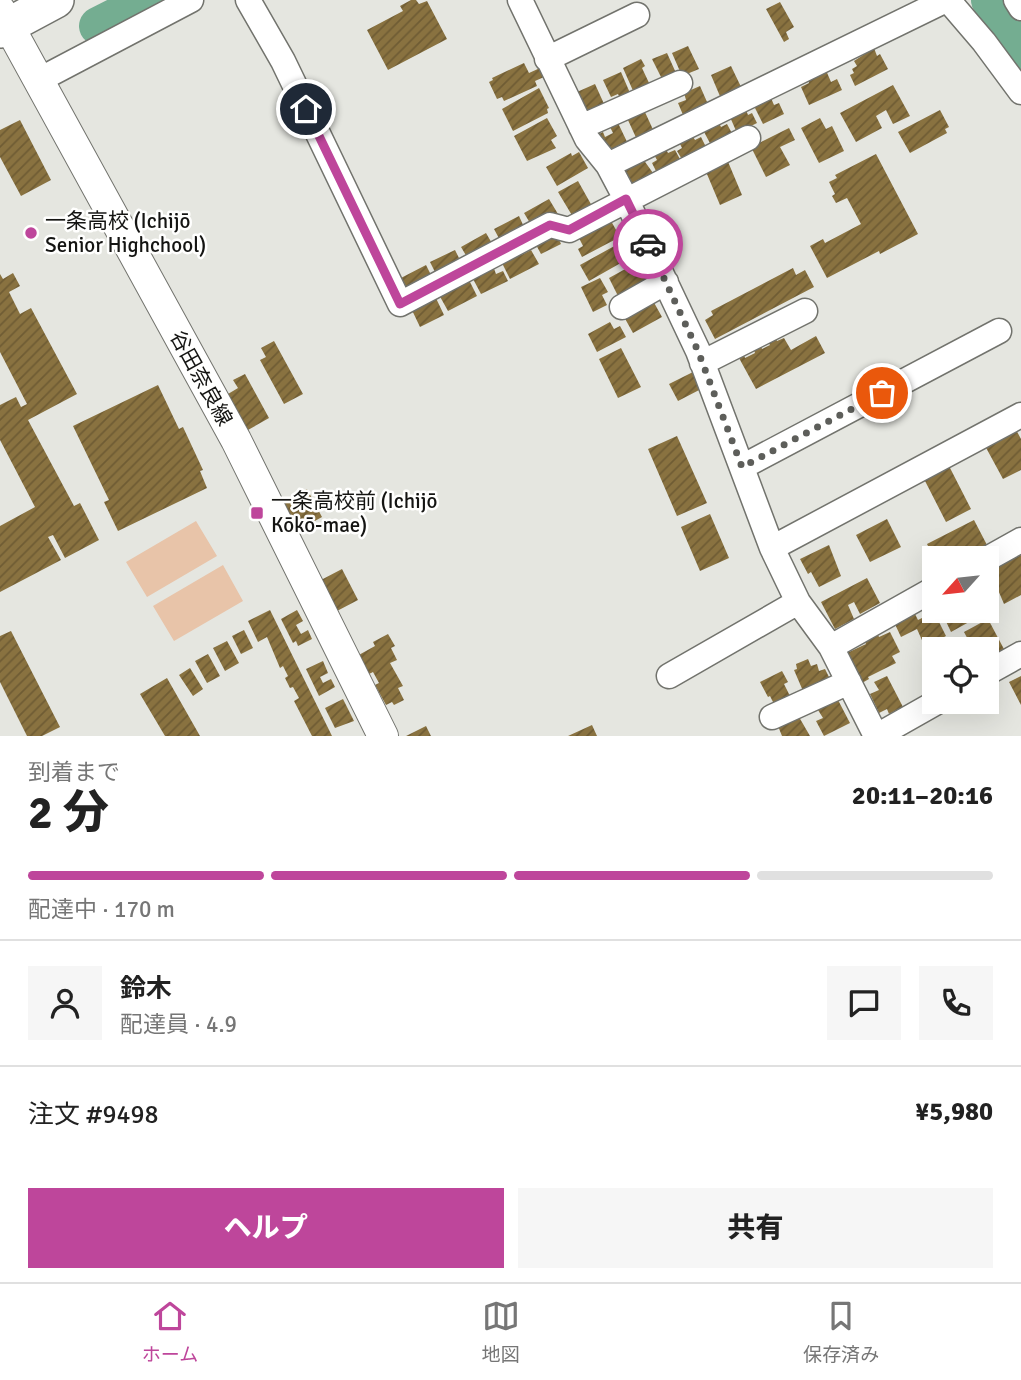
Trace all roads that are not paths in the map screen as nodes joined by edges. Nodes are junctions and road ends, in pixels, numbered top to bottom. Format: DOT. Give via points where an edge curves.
graph roads {
  1 [pos="56,0"];
  2 [pos="191,0"];
  3 [pos="248,0"];
  4 [pos="520,0"];
  5 [pos="947,0"];
  6 [pos="1016,0"];
  7 [pos="1021,8"];
  8 [pos="637,15"];
  9 [pos="3,22"];
  10 [pos="547,59"];
  11 [pos="39,80"];
  12 [pos="680,83"];
  13 [pos="1021,92"];
  14 [pos="581,127"];
  15 [pos="748,138"];
  16 [pos="608,165"];
  17 [pos="626,199"];
  18 [pos="666,282"];
  19 [pos="622,307"];
  20 [pos="805,311"];
  21 [pos="999,331"];
  22 [pos="702,363"];
  23 [pos="1021,415"];
  24 [pos="742,467"];
  25 [pos="1021,540"];
  26 [pos="772,548"];
  27 [pos="999,552"];
  28 [pos="922,596"];
  29 [pos="798,602"];
  30 [pos="831,647"];
  31 [pos="1021,654"];
  32 [pos="999,666"];
  33 [pos="669,676"];
  34 [pos="849,682"];
  35 [pos="922,710"];
  36 [pos="772,717"];
  37 [pos="383,736"];
  38 [pos="876,736"];
  1 -- 9 [label="highway"];
  2 -- 11 [label="street"];
  3 -- 17 [label="street" via="283,61 400,304 550,225 569,230"];
  4 -- 10 [label="street"];
  5 -- 13 [label="street"];
  5 -- 16 [label="street"];
  6 -- 7 [label="street"];
  8 -- 10 [label="street"];
  9 -- 11 [label="main road, 谷田奈良線"];
  10 -- 14 [label="street"];
  11 -- 37 [label="main road, 谷田奈良線" via="236,440"];
  12 -- 14 [label="street"];
  14 -- 16 [label="street"];
  15 -- 17 [label="street"];
  16 -- 17 [label="street"];
  17 -- 18 [label="street"];
  18 -- 19 [label="street"];
  18 -- 22 [label="street"];
  20 -- 22 [label="street"];
  21 -- 24 [label="street"];
  22 -- 24 [label="street"];
  23 -- 26 [label="street"];
  24 -- 26 [label="street"];
  25 -- 27 [label="street"];
  26 -- 29 [label="street"];
  28 -- 30 [label="street"];
  29 -- 30 [label="street"];
  29 -- 33 [label="street"];
  30 -- 34 [label="street"];
  31 -- 32 [label="street"];
  34 -- 36 [label="street"];
  34 -- 38 [label="street"];
  35 -- 38 [label="street"];
}
